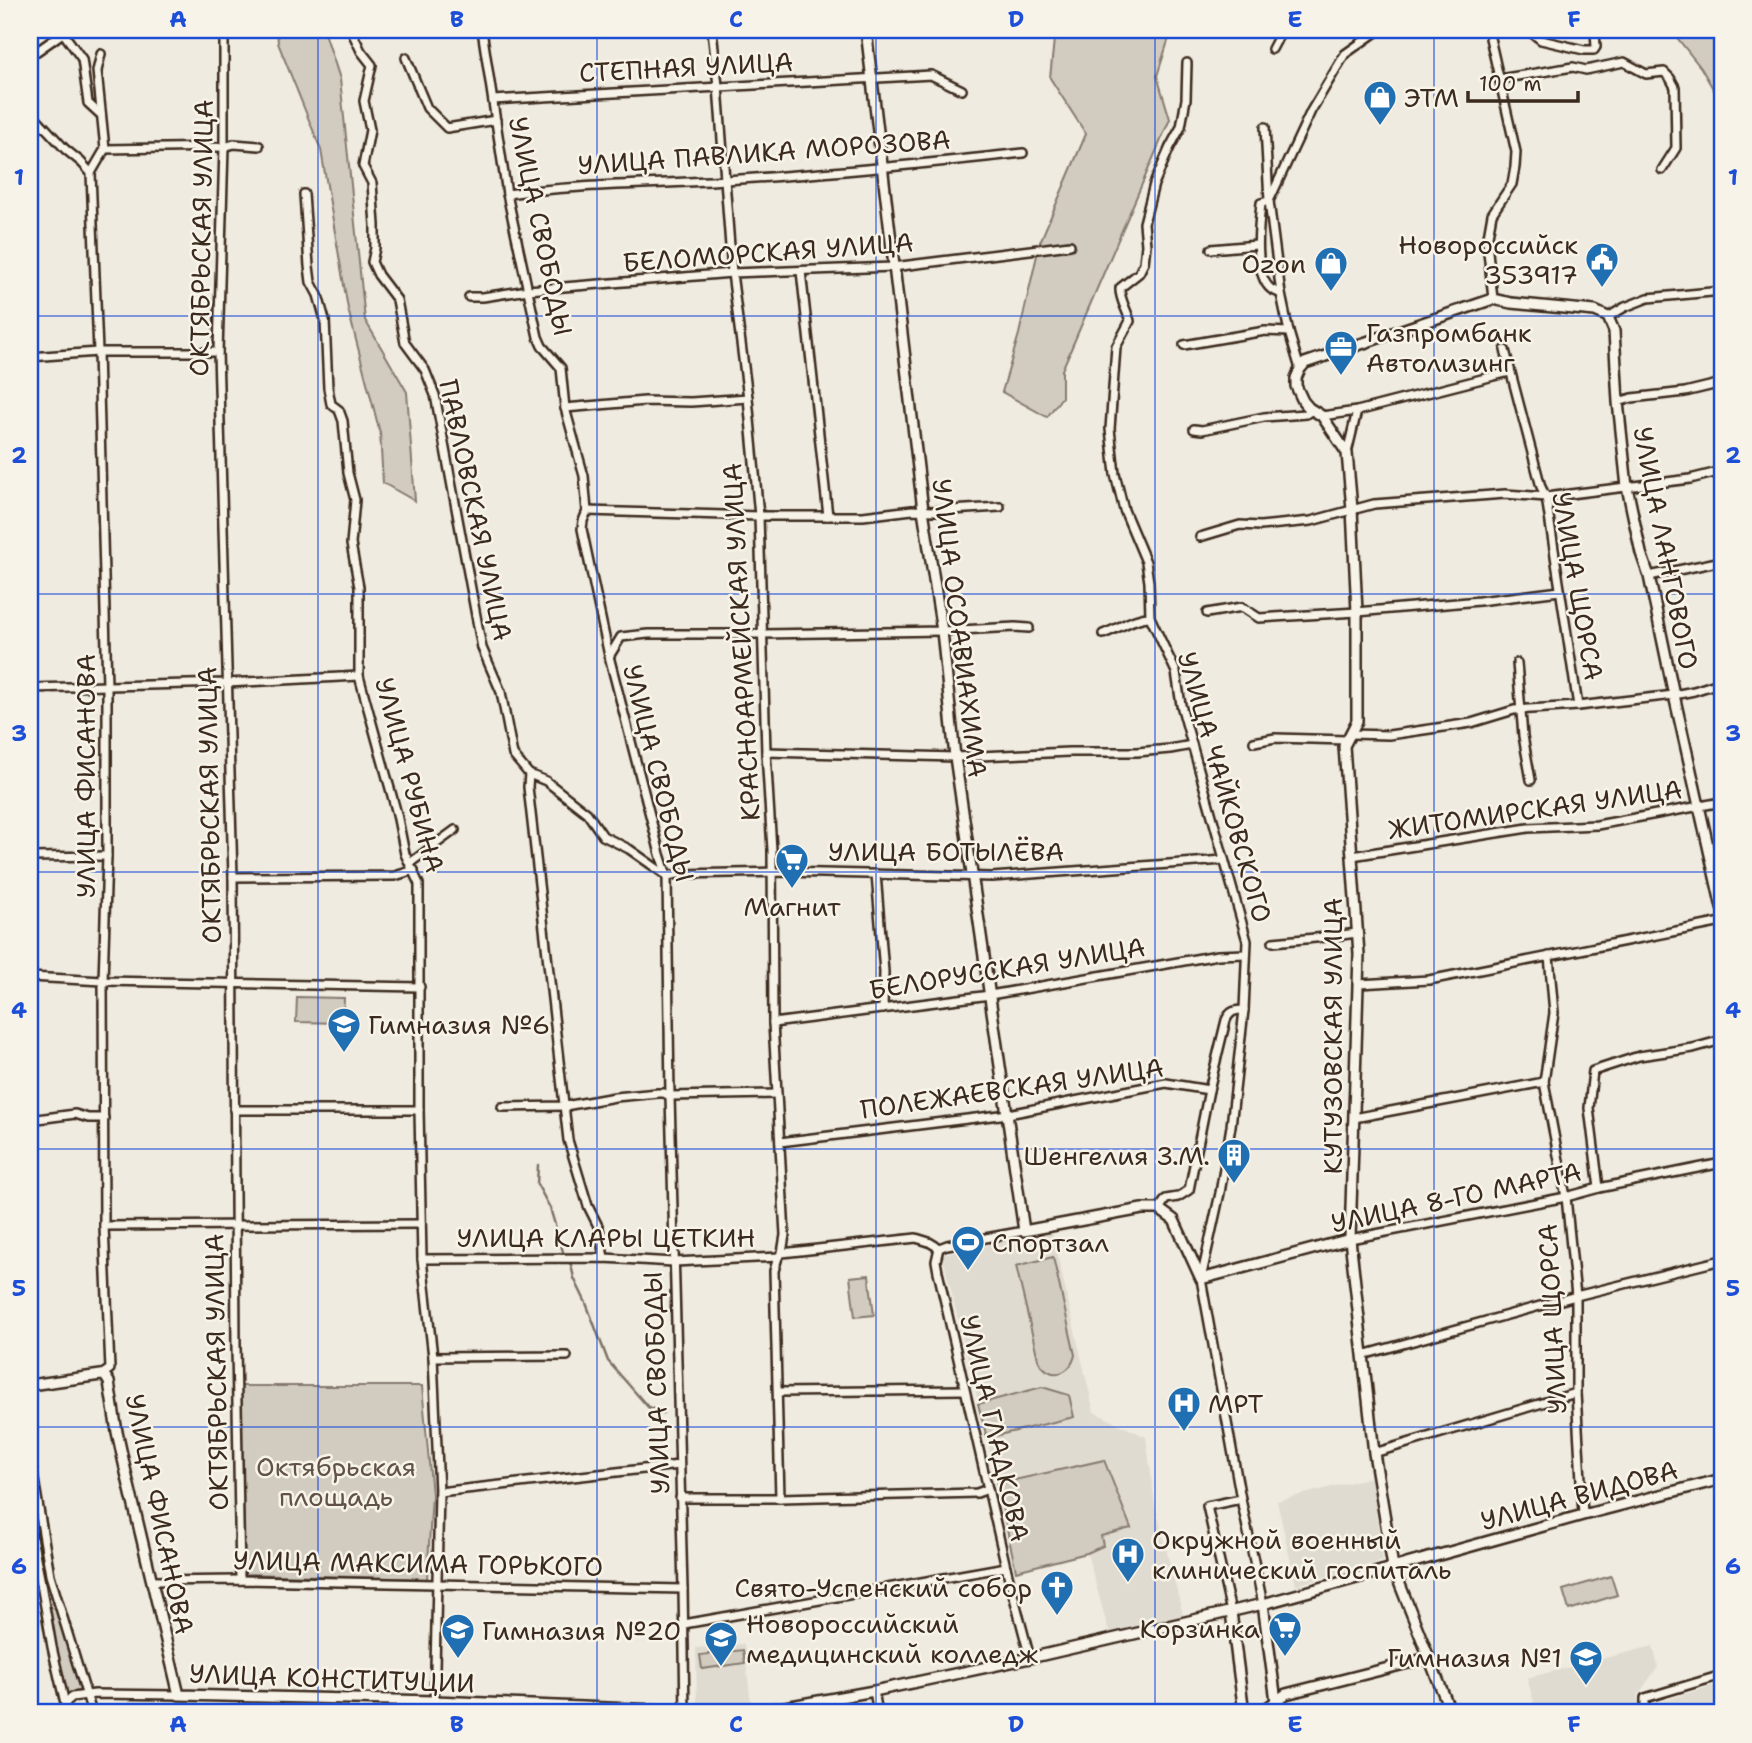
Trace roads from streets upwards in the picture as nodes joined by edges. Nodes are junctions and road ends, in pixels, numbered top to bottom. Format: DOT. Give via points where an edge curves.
graph roads {
  1 [pos="224,30"];
  2 [pos="351,30"];
  3 [pos="482,30"];
  4 [pos="712,30"];
  5 [pos="866,30"];
  6 [pos="1282,30"];
  7 [pos="1379,30"];
  8 [pos="1491,30"];
  9 [pos="1528,30"];
  10 [pos="1595,30"];
  11 [pos="65,32"];
  12 [pos="1272,50"];
  13 [pos="33,54"];
  14 [pos="101,54"];
  15 [pos="406,58"];
  16 [pos="1187,63"];
  17 [pos="872,78"];
  18 [pos="1499,79"];
  19 [pos="718,86"];
  20 [pos="962,90"];
  21 [pos="493,100"];
  22 [pos="30,111"];
  23 [pos="101,115"];
  24 [pos="496,120"];
  25 [pos="1265,127"];
  26 [pos="259,146"];
  27 [pos="224,147"];
  28 [pos="106,149"];
  29 [pos="1023,153"];
  30 [pos="882,169"];
  31 [pos="1662,170"];
  32 [pos="91,173"];
  33 [pos="724,180"];
  34 [pos="304,194"];
  35 [pos="507,194"];
  36 [pos="1269,201"];
  37 [pos="1257,244"];
  38 [pos="1070,245"];
  39 [pos="1211,249"];
  40 [pos="893,268"];
  41 [pos="801,271"];
  42 [pos="732,273"];
  43 [pos="528,290"];
  44 [pos="1722,291"];
  45 [pos="1281,294"];
  46 [pos="469,297"];
  47 [pos="1493,299"];
  48 [pos="1608,317"];
  49 [pos="1289,332"];
  50 [pos="1184,345"];
  51 [pos="1505,350"];
  52 [pos="98,352"];
  53 [pos="218,352"];
  54 [pos="30,357"];
  55 [pos="1300,369"];
  56 [pos="1509,372"];
  57 [pos="1722,383"];
  58 [pos="748,398"];
  59 [pos="1618,402"];
  60 [pos="565,408"];
  61 [pos="1312,410"];
  62 [pos="1357,411"];
  63 [pos="1322,416"];
  64 [pos="1194,429"];
  65 [pos="1347,453"];
  66 [pos="1722,471"];
  67 [pos="1628,486"];
  68 [pos="1546,497"];
  69 [pos="1000,507"];
  70 [pos="1352,509"];
  71 [pos="923,510"];
  72 [pos="587,511"];
  73 [pos="759,516"];
  74 [pos="828,516"];
  75 [pos="1200,537"];
  76 [pos="1722,562"];
  77 [pos="1649,576"];
  78 [pos="1560,591"];
  79 [pos="1357,612"];
  80 [pos="1206,613"];
  81 [pos="1150,617"];
  82 [pos="1029,628"];
  83 [pos="942,631"];
  84 [pos="763,634"];
  85 [pos="1103,634"];
  86 [pos="609,656"];
  87 [pos="1517,663"];
  88 [pos="359,676"];
  89 [pos="1722,682"];
  90 [pos="227,683"];
  91 [pos="107,686"];
  92 [pos="30,688"];
  93 [pos="1674,695"];
  94 [pos="1578,706"];
  95 [pos="1521,709"];
  96 [pos="1349,737"];
  97 [pos="1254,742"];
  98 [pos="1192,745"];
  99 [pos="766,752"];
  100 [pos="955,757"];
  101 [pos="529,775"];
  102 [pos="1531,780"];
  103 [pos="1722,802"];
  104 [pos="1698,807"];
  105 [pos="455,830"];
  106 [pos="107,856"];
  107 [pos="1352,856"];
  108 [pos="30,857"];
  109 [pos="1224,860"];
  110 [pos="412,867"];
  111 [pos="772,872"];
  112 [pos="876,874"];
  113 [pos="973,875"];
  114 [pos="667,876"];
  115 [pos="233,877"];
  116 [pos="1722,908"];
  117 [pos="1722,922"];
  118 [pos="1357,933"];
  119 [pos="1273,942"];
  120 [pos="1246,954"];
  121 [pos="1549,956"];
  122 [pos="30,977"];
  123 [pos="103,981"];
  124 [pos="233,984"];
  125 [pos="1359,984"];
  126 [pos="420,986"];
  127 [pos="990,995"];
  128 [pos="883,1009"];
  129 [pos="1244,1010"];
  130 [pos="773,1023"];
  131 [pos="1722,1040"];
  132 [pos="1544,1082"];
  133 [pos="1209,1090"];
  134 [pos="777,1094"];
  135 [pos="670,1096"];
  136 [pos="565,1106"];
  137 [pos="502,1107"];
  138 [pos="234,1110"];
  139 [pos="419,1110"];
  140 [pos="1008,1114"];
  141 [pos="104,1118"];
  142 [pos="1354,1118"];
  143 [pos="30,1120"];
  144 [pos="780,1142"];
  145 [pos="1722,1163"];
  146 [pos="1599,1188"];
  147 [pos="1566,1198"];
  148 [pos="1159,1209"];
  149 [pos="421,1224"];
  150 [pos="235,1225"];
  151 [pos="104,1226"];
  152 [pos="1024,1231"];
  153 [pos="1350,1239"];
  154 [pos="939,1248"];
  155 [pos="780,1255"];
  156 [pos="604,1258"];
  157 [pos="422,1259"];
  158 [pos="1722,1260"];
  159 [pos="674,1262"];
  160 [pos="1201,1279"];
  161 [pos="1576,1296"];
  162 [pos="1363,1354"];
  163 [pos="433,1356"];
  164 [pos="567,1356"];
  165 [pos="110,1368"];
  166 [pos="101,1375"];
  167 [pos="110,1384"];
  168 [pos="30,1385"];
  169 [pos="964,1390"];
  170 [pos="778,1392"];
  171 [pos="1576,1393"];
  172 [pos="1374,1453"];
  173 [pos="30,1455"];
  174 [pos="679,1465"];
  175 [pos="1722,1479"];
  176 [pos="988,1489"];
  177 [pos="439,1492"];
  178 [pos="780,1498"];
  179 [pos="680,1499"];
  180 [pos="1241,1499"];
  181 [pos="1583,1515"];
  182 [pos="30,1528"];
  183 [pos="1006,1567"];
  184 [pos="1393,1567"];
  185 [pos="240,1580"];
  186 [pos="152,1581"];
  187 [pos="437,1583"];
  188 [pos="683,1589"];
  189 [pos="1263,1604"];
  190 [pos="1231,1612"];
  191 [pos="684,1624"];
  192 [pos="1030,1658"];
  193 [pos="1428,1658"];
  194 [pos="1722,1675"];
  195 [pos="874,1691"];
  196 [pos="87,1694"];
  197 [pos="179,1695"];
  198 [pos="1276,1700"];
  199 [pos="435,1701"];
  200 [pos="65,1703"];
  201 [pos="67,1713"];
  202 [pos="92,1713"];
  203 [pos="434,1713"];
  204 [pos="688,1713"];
  205 [pos="752,1713"];
  206 [pos="878,1713"];
  207 [pos="1244,1713"];
  208 [pos="1261,1713"];
  209 [pos="1451,1713"];
  210 [pos="1645,1713"];
  1 -- 27 [label="street, ОКТЯБРЬСКАЯ УЛИЦА"];
  2 -- 101 [label="street, ПАВЛОВСКАЯ УЛИЦА" via="372,65 364,101 370,130 363,166 372,183 372,262 397,300 405,343 436,395 482,648 501,692 513,755"];
  3 -- 21 [label="street, УЛИЦА СВОБОДЫ"];
  4 -- 19 [label="street, КРАСНОАРМЕЙСКАЯ УЛИЦА"];
  5 -- 17 [label="street, УЛИЦА ОСОАВИАХИМА"];
  6 -- 12 [label="street"];
  7 -- 36 [label="street" via="1345,54 1311,111"];
  8 -- 18 [label="street"];
  9 -- 10 [label="street" via="1541,40 1594,50"];
  11 -- 13 [label="street"];
  11 -- 23 [label="street" via="82,59 88,103"];
  14 -- 23 [label="street" via="97,71"];
  15 -- 24 [label="street" via="427,108 447,128"];
  16 -- 81 [label="street, УЛИЦА ЧАЙКОВСКОГО" via="1181,127 1154,184 1144,223 1144,263 1120,288 1130,321 1116,347 1113,379 1110,429 1115,474 1146,562"];
  17 -- 19 [label="street, СТЕПНАЯ УЛИЦА"];
  17 -- 20 [label="street, СТЕПНАЯ УЛИЦА" via="931,75"];
  17 -- 30 [label="street, УЛИЦА ОСОАВИАХИМА"];
  18 -- 31 [label="street" via="1624,62 1646,74 1664,72 1675,87 1676,148"];
  18 -- 47 [label="street" via="1516,167 1492,214 1487,242"];
  19 -- 21 [label="street, СТЕПНАЯ УЛИЦА"];
  19 -- 33 [label="street, КРАСНОАРМЕЙСКАЯ УЛИЦА"];
  21 -- 24 [label="street, УЛИЦА СВОБОДЫ"];
  22 -- 32 [label="street"];
  23 -- 28 [label="street"];
  24 -- 35 [label="street, УЛИЦА СВОБОДЫ"];
  25 -- 36 [label="street"];
  26 -- 27 [label="street"];
  27 -- 28 [label="street"];
  27 -- 53 [label="street, ОКТЯБРЬСКАЯ УЛИЦА"];
  28 -- 32 [label="street"];
  29 -- 30 [label="street, УЛИЦА ПАВЛИКА МОРОЗОВА"];
  30 -- 33 [label="street, УЛИЦА ПАВЛИКА МОРОЗОВА"];
  30 -- 40 [label="street, УЛИЦА ОСОАВИАХИМА"];
  32 -- 52 [label="street, УЛИЦА ФИСАНОВА"];
  33 -- 35 [label="street, УЛИЦА ПАВЛИКА МОРОЗОВА" via="561,187"];
  33 -- 42 [label="street, КРАСНОАРМЕЙСКАЯ УЛИЦА"];
  34 -- 88 [label="street, УЛИЦА РУБИНА" via="311,282 325,320 328,388 331,404 343,421 355,500 351,544 359,587"];
  35 -- 43 [label="street, УЛИЦА СВОБОДЫ"];
  36 -- 37 [label="street" via="1261,204"];
  36 -- 45 [label="street"];
  37 -- 39 [label="street"];
  37 -- 45 [label="street" via="1264,280"];
  38 -- 40 [label="street, БЕЛОМОРСКАЯ УЛИЦА"];
  40 -- 41 [label="street, БЕЛОМОРСКАЯ УЛИЦА"];
  40 -- 71 [label="street, УЛИЦА ОСОАВИАХИМА"];
  41 -- 42 [label="street, БЕЛОМОРСКАЯ УЛИЦА"];
  41 -- 74 [label="street"];
  42 -- 43 [label="street, БЕЛОМОРСКАЯ УЛИЦА"];
  42 -- 58 [label="street, КРАСНОАРМЕЙСКАЯ УЛИЦА"];
  43 -- 46 [label="street, БЕЛОМОРСКАЯ УЛИЦА"];
  43 -- 60 [label="street, УЛИЦА СВОБОДЫ" via="538,337 561,368"];
  44 -- 48 [label="street" via="1648,298"];
  45 -- 49 [label="street"];
  47 -- 48 [label="street" via="1595,311"];
  47 -- 55 [label="street" via="1305,363"];
  48 -- 59 [label="street, УЛИЦА ЛАНГОВОГО" via="1614,331"];
  49 -- 50 [label="street" via="1265,331"];
  49 -- 55 [label="street"];
  51 -- 56 [label="street, УЛИЦА ЩОРСА"];
  52 -- 53 [label="street"];
  52 -- 54 [label="street"];
  52 -- 91 [label="street, УЛИЦА ФИСАНОВА"];
  53 -- 90 [label="street, ОКТЯБРЬСКАЯ УЛИЦА"];
  55 -- 61 [label="street" via="1296,386"];
  56 -- 62 [label="street"];
  56 -- 68 [label="street, УЛИЦА ЩОРСА"];
  57 -- 59 [label="street"];
  58 -- 60 [label="street"];
  58 -- 73 [label="street, КРАСНОАРМЕЙСКАЯ УЛИЦА"];
  59 -- 67 [label="street, УЛИЦА ЛАНГОВОГО"];
  60 -- 72 [label="street, УЛИЦА СВОБОДЫ" via="584,475"];
  61 -- 63 [label="street, КУТУЗОВСКАЯ УЛИЦА"];
  61 -- 64 [label="street"];
  62 -- 63 [label="street"];
  62 -- 65 [label="street"];
  63 -- 65 [label="street, КУТУЗОВСКАЯ УЛИЦА"];
  65 -- 70 [label="street, КУТУЗОВСКАЯ УЛИЦА"];
  66 -- 67 [label="street"];
  67 -- 68 [label="street"];
  67 -- 77 [label="street, УЛИЦА ЛАНГОВОГО"];
  68 -- 70 [label="street" via="1505,494"];
  68 -- 78 [label="street, УЛИЦА ЩОРСА"];
  69 -- 71 [label="street"];
  70 -- 75 [label="street" via="1311,521 1240,525"];
  70 -- 79 [label="street, КУТУЗОВСКАЯ УЛИЦА"];
  71 -- 74 [label="street"];
  71 -- 83 [label="street, УЛИЦА ОСОАВИАХИМА"];
  72 -- 73 [label="street"];
  72 -- 86 [label="street, УЛИЦА СВОБОДЫ" via="582,529"];
  73 -- 74 [label="street"];
  73 -- 84 [label="street, КРАСНОАРМЕЙСКАЯ УЛИЦА"];
  76 -- 77 [label="street"];
  77 -- 93 [label="street, УЛИЦА ЛАНГОВОГО"];
  78 -- 79 [label="street"];
  78 -- 94 [label="street, УЛИЦА ЩОРСА"];
  79 -- 80 [label="street" via="1259,618 1242,607"];
  79 -- 96 [label="street, КУТУЗОВСКАЯ УЛИЦА" via="1357,721"];
  81 -- 85 [label="street"];
  81 -- 98 [label="street, УЛИЦА ЧАЙКОВСКОГО" via="1176,672"];
  82 -- 83 [label="street"];
  83 -- 84 [label="street"];
  83 -- 100 [label="street, УЛИЦА ОСОАВИАХИМА"];
  84 -- 86 [label="street" via="621,637"];
  84 -- 99 [label="street, КРАСНОАРМЕЙСКАЯ УЛИЦА"];
  86 -- 114 [label="street, УЛИЦА СВОБОДЫ"];
  87 -- 95 [label="street"];
  88 -- 90 [label="street"];
  88 -- 110 [label="street, УЛИЦА РУБИНА"];
  89 -- 93 [label="street"];
  90 -- 91 [label="street"];
  90 -- 115 [label="street, ОКТЯБРЬСКАЯ УЛИЦА"];
  91 -- 92 [label="street"];
  91 -- 106 [label="street, УЛИЦА ФИСАНОВА"];
  93 -- 94 [label="street"];
  93 -- 104 [label="street, УЛИЦА ЛАНГОВОГО"];
  94 -- 95 [label="street"];
  95 -- 96 [label="street" via="1471,723"];
  95 -- 102 [label="street"];
  96 -- 97 [label="street"];
  96 -- 107 [label="street, КУТУЗОВСКАЯ УЛИЦА" via="1344,746"];
  98 -- 100 [label="street" via="1137,752"];
  98 -- 109 [label="street, УЛИЦА ЧАЙКОВСКОГО"];
  99 -- 100 [label="street"];
  99 -- 111 [label="street, КРАСНОАРМЕЙСКАЯ УЛИЦА"];
  100 -- 113 [label="street, УЛИЦА ОСОАВИАХИМА"];
  101 -- 114 [label="street" via="546,781 587,813 603,836"];
  101 -- 136 [label="street, ПАВЛОВСКАЯ УЛИЦА"];
  103 -- 104 [label="street, ЖИТОМИРСКАЯ УЛИЦА"];
  104 -- 107 [label="street, ЖИТОМИРСКАЯ УЛИЦА" via="1597,825 1528,828"];
  104 -- 116 [label="street, УЛИЦА ЛАНГОВОГО"];
  105 -- 110 [label="street"];
  106 -- 108 [label="street"];
  106 -- 123 [label="street, УЛИЦА ФИСАНОВА"];
  107 -- 118 [label="street, КУТУЗОВСКАЯ УЛИЦА"];
  109 -- 113 [label="street, УЛИЦА БОТЫЛЁВА"];
  109 -- 120 [label="street, УЛИЦА ЧАЙКОВСКОГО" via="1247,941"];
  110 -- 115 [label="street" via="395,876"];
  110 -- 126 [label="street, УЛИЦА РУБИНА" via="419,884"];
  111 -- 112 [label="street, УЛИЦА БОТЫЛЁВА"];
  111 -- 114 [label="street, УЛИЦА БОТЫЛЁВА"];
  111 -- 130 [label="street, КРАСНОАРМЕЙСКАЯ УЛИЦА"];
  112 -- 113 [label="street, УЛИЦА БОТЫЛЁВА"];
  112 -- 128 [label="street"];
  113 -- 127 [label="street, УЛИЦА ОСОАВИАХИМА"];
  114 -- 135 [label="street, УЛИЦА СВОБОДЫ"];
  115 -- 124 [label="street, ОКТЯБРЬСКАЯ УЛИЦА"];
  117 -- 121 [label="street"];
  118 -- 119 [label="street"];
  118 -- 125 [label="street, КУТУЗОВСКАЯ УЛИЦА"];
  120 -- 127 [label="street, БЕЛОРУССКАЯ УЛИЦА"];
  120 -- 129 [label="street, УЛИЦА ЧАЙКОВСКОГО"];
  121 -- 125 [label="street" via="1429,980"];
  121 -- 132 [label="street, УЛИЦА ЩОРСА" via="1554,1013"];
  122 -- 123 [label="street"];
  123 -- 124 [label="street"];
  123 -- 141 [label="street, УЛИЦА ФИСАНОВА"];
  124 -- 126 [label="street"];
  124 -- 138 [label="street, ОКТЯБРЬСКАЯ УЛИЦА"];
  125 -- 142 [label="street, КУТУЗОВСКАЯ УЛИЦА"];
  126 -- 139 [label="street, УЛИЦА РУБИНА"];
  127 -- 128 [label="street, БЕЛОРУССКАЯ УЛИЦА"];
  127 -- 140 [label="street, УЛИЦА ОСОАВИАХИМА"];
  128 -- 130 [label="street, БЕЛОРУССКАЯ УЛИЦА"];
  129 -- 133 [label="street" via="1235,1010 1226,1020"];
  129 -- 160 [label="street, УЛИЦА ЧАЙКОВСКОГО" via="1229,1140"];
  130 -- 134 [label="street, КРАСНОАРМЕЙСКАЯ УЛИЦА"];
  131 -- 146 [label="street" via="1639,1056 1593,1071 1589,1108"];
  132 -- 142 [label="street"];
  132 -- 147 [label="street, УЛИЦА ЩОРСА"];
  133 -- 140 [label="street, ПОЛЕЖАЕВСКАЯ УЛИЦА" via="1166,1083"];
  133 -- 148 [label="street" via="1189,1190 1166,1199"];
  134 -- 135 [label="street"];
  134 -- 144 [label="street, КРАСНОАРМЕЙСКАЯ УЛИЦА"];
  135 -- 136 [label="street" via="615,1097"];
  135 -- 159 [label="street, УЛИЦА СВОБОДЫ"];
  136 -- 137 [label="street"];
  136 -- 156 [label="street, ПАВЛОВСКАЯ УЛИЦА" via="568,1140 599,1228"];
  138 -- 139 [label="street"];
  138 -- 150 [label="street, ОКТЯБРЬСКАЯ УЛИЦА"];
  139 -- 149 [label="street, УЛИЦА РУБИНА"];
  140 -- 144 [label="street, ПОЛЕЖАЕВСКАЯ УЛИЦА"];
  140 -- 152 [label="street, УЛИЦА ОСОАВИАХИМА"];
  141 -- 143 [label="street" via="75,1114"];
  141 -- 151 [label="street, УЛИЦА ФИСАНОВА"];
  142 -- 153 [label="street, КУТУЗОВСКАЯ УЛИЦА"];
  144 -- 155 [label="street, КРАСНОАРМЕЙСКАЯ УЛИЦА" via="785,1235"];
  145 -- 146 [label="street, УЛИЦА 8-ГО МАРТА"];
  146 -- 147 [label="street, УЛИЦА 8-ГО МАРТА"];
  147 -- 153 [label="street, УЛИЦА 8-ГО МАРТА"];
  147 -- 161 [label="street, УЛИЦА ЩОРСА"];
  148 -- 152 [label="street, УЛИЦА КЛАРЫ ЦЕТКИН"];
  148 -- 160 [label="street" via="1174,1220"];
  149 -- 150 [label="street"];
  149 -- 157 [label="street, УЛИЦА РУБИНА"];
  150 -- 151 [label="street"];
  150 -- 185 [label="street, ОКТЯБРЬСКАЯ УЛИЦА"];
  151 -- 165 [label="street, УЛИЦА ФИСАНОВА"];
  152 -- 154 [label="street, УЛИЦА КЛАРЫ ЦЕТКИН"];
  153 -- 160 [label="street, УЛИЦА 8-ГО МАРТА"];
  153 -- 162 [label="street, КУТУЗОВСКАЯ УЛИЦА"];
  154 -- 155 [label="street, УЛИЦА КЛАРЫ ЦЕТКИН" via="916,1238"];
  154 -- 169 [label="street, УЛИЦА ГЛАДКОВА" via="937,1272"];
  155 -- 159 [label="street, УЛИЦА КЛАРЫ ЦЕТКИН"];
  155 -- 170 [label="street, КРАСНОАРМЕЙСКАЯ УЛИЦА" via="774,1271"];
  156 -- 157 [label="street, УЛИЦА КЛАРЫ ЦЕТКИН"];
  156 -- 159 [label="street, УЛИЦА КЛАРЫ ЦЕТКИН"];
  157 -- 163 [label="street, УЛИЦА РУБИНА"];
  158 -- 161 [label="street"];
  159 -- 174 [label="street, УЛИЦА СВОБОДЫ"];
  160 -- 180 [label="street, УЛИЦА ЧАЙКОВСКОГО"];
  161 -- 162 [label="street"];
  161 -- 171 [label="street, УЛИЦА ЩОРСА"];
  162 -- 172 [label="street, КУТУЗОВСКАЯ УЛИЦА"];
  163 -- 164 [label="street"];
  163 -- 177 [label="street, УЛИЦА РУБИНА"];
  165 -- 166 [label="street, УЛИЦА ФИСАНОВА"];
  165 -- 167 [label="street"];
  166 -- 167 [label="street"];
  166 -- 168 [label="street"];
  167 -- 186 [label="street, УЛИЦА ФИСАНОВА"];
  169 -- 170 [label="street"];
  169 -- 176 [label="street, УЛИЦА ГЛАДКОВА"];
  170 -- 178 [label="street, КРАСНОАРМЕЙСКАЯ УЛИЦА"];
  171 -- 172 [label="street"];
  171 -- 181 [label="street, УЛИЦА ЩОРСА"];
  172 -- 184 [label="street, КУТУЗОВСКАЯ УЛИЦА"];
  173 -- 196 [label="street" via="50,1574"];
  174 -- 177 [label="street"];
  174 -- 179 [label="street, УЛИЦА СВОБОДЫ"];
  175 -- 181 [label="street, УЛИЦА ВИДОВА"];
  176 -- 178 [label="street" via="977,1493"];
  176 -- 183 [label="street, УЛИЦА ГЛАДКОВА"];
  177 -- 187 [label="street, УЛИЦА РУБИНА"];
  178 -- 179 [label="street"];
  179 -- 188 [label="street, УЛИЦА СВОБОДЫ"];
  180 -- 189 [label="street, УЛИЦА ЧАЙКОВСКОГО"];
  180 -- 190 [label="street" via="1207,1506"];
  181 -- 184 [label="street, УЛИЦА ВИДОВА"];
  182 -- 200 [label="street"];
  183 -- 191 [label="street"];
  183 -- 192 [label="street, УЛИЦА ГЛАДКОВА"];
  184 -- 189 [label="street, УЛИЦА ВИДОВА"];
  184 -- 193 [label="street, КУТУЗОВСКАЯ УЛИЦА"];
  185 -- 186 [label="street, УЛИЦА МАКСИМА ГОРЬКОГО"];
  185 -- 187 [label="street, УЛИЦА МАКСИМА ГОРЬКОГО"];
  186 -- 197 [label="street, УЛИЦА ФИСАНОВА"];
  187 -- 188 [label="street, УЛИЦА МАКСИМА ГОРЬКОГО"];
  187 -- 199 [label="street, УЛИЦА РУБИНА"];
  188 -- 191 [label="street, УЛИЦА СВОБОДЫ"];
  189 -- 190 [label="street, УЛИЦА ВИДОВА"];
  189 -- 198 [label="street, УЛИЦА ЧАЙКОВСКОГО"];
  190 -- 192 [label="street, УЛИЦА ВИДОВА"];
  190 -- 207 [label="street"];
  191 -- 204 [label="street, УЛИЦА СВОБОДЫ"];
  192 -- 195 [label="street, УЛИЦА ВИДОВА"];
  193 -- 198 [label="street"];
  193 -- 209 [label="street, КУТУЗОВСКАЯ УЛИЦА"];
  194 -- 210 [label="street" via="1645,1698"];
  195 -- 205 [label="street, УЛИЦА ВИДОВА"];
  195 -- 206 [label="street"];
  196 -- 197 [label="street, УЛИЦА КОНСТИТУЦИИ"];
  196 -- 200 [label="street, УЛИЦА КОНСТИТУЦИИ"];
  196 -- 202 [label="street"];
  197 -- 199 [label="street, УЛИЦА КОНСТИТУЦИИ"];
  198 -- 208 [label="street"];
  199 -- 203 [label="street, УЛИЦА РУБИНА"];
  199 -- 204 [label="street, УЛИЦА КОНСТИТУЦИИ"];
  200 -- 201 [label="street"];
}
